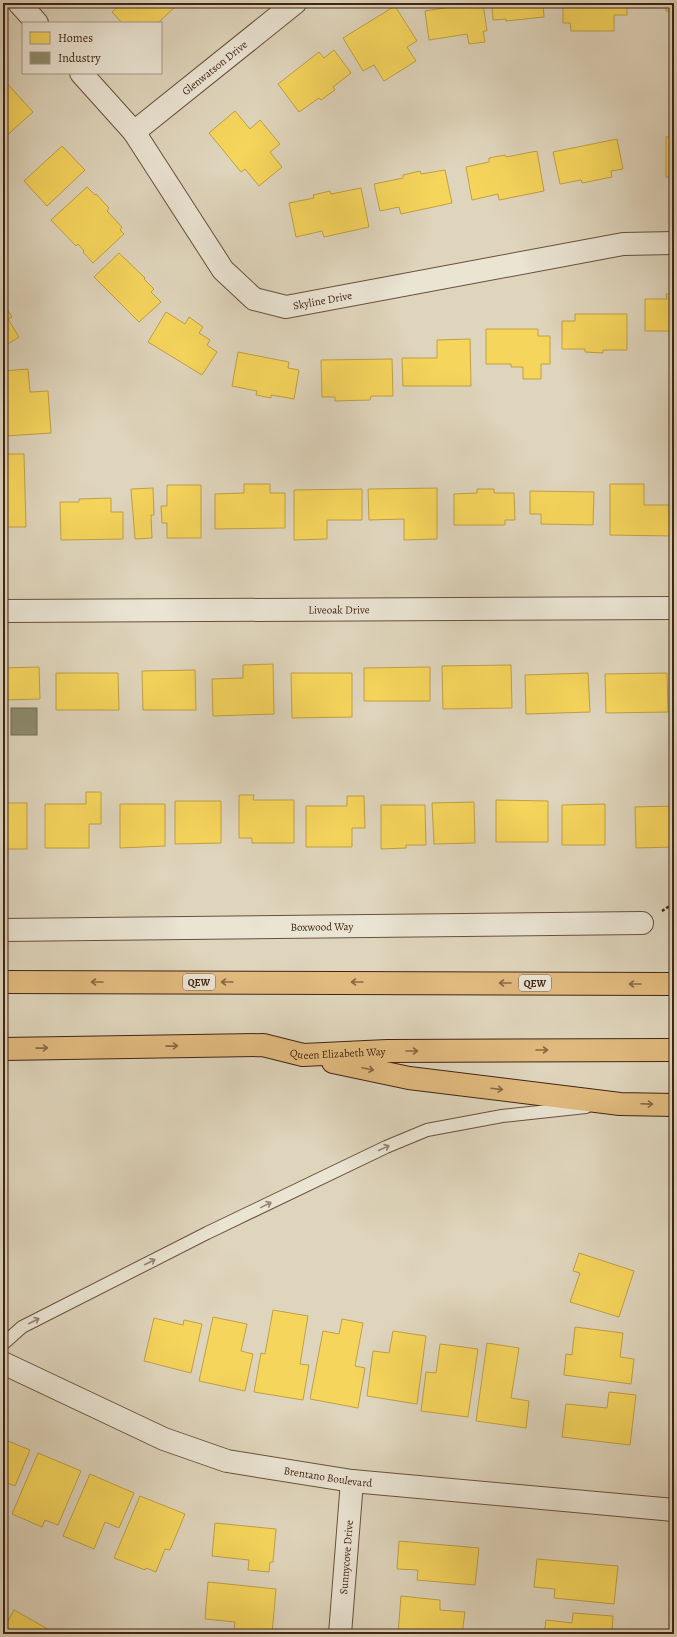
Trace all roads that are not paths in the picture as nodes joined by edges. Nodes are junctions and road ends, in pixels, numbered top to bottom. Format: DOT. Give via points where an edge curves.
graph roads {
  1 [pos="19,3"];
  2 [pos="295,3"];
  3 [pos="36,22"];
  4 [pos="82,74"];
  5 [pos="134,132"];
  6 [pos="674,243"];
  7 [pos="674,608"];
  8 [pos="3,611"];
  9 [pos="642,923"];
  10 [pos="3,930"];
  11 [pos="3,982"];
  12 [pos="674,984"];
  13 [pos="3,1049"];
  14 [pos="674,1050"];
  15 [pos="303,1055"];
  16 [pos="620,1104"];
  17 [pos="674,1105"];
  18 [pos="3,1344"];
  19 [pos="3,1363"];
  20 [pos="352,1481"];
  21 [pos="674,1510"];
  22 [pos="340,1634"];
  1 -- 3 [label="street"];
  2 -- 5 [label="street, Glenwatson Drive"];
  4 -- 5 [label="street, Skyline Drive"];
  5 -- 6 [label="street, Skyline Drive" via="223,270 254,299 286,307 623,244"];
  7 -- 8 [label="street, Liveoak Drive"];
  9 -- 10 [label="street, Boxwood Way"];
  12 -- 11 [label="highway, QEW, one-way"];
  13 -- 15 [label="highway, Queen Elizabeth Way, one-way" via="263,1045"];
  15 -- 14 [label="highway, Queen Elizabeth Way, one-way" via="387,1051"];
  15 -- 16 [label="highway, one-way" via="409,1078"];
  16 -- 17 [label="highway, one-way"];
  18 -- 16 [label="lane, one-way" via="22,1327 193,1240 386,1147 427,1130 502,1116"];
  19 -- 20 [label="street, Brentano Boulevard" via="164,1439 227,1461"];
  20 -- 21 [label="street, Brentano Boulevard"];
  20 -- 22 [label="street, Sunnycove Drive"];
}
